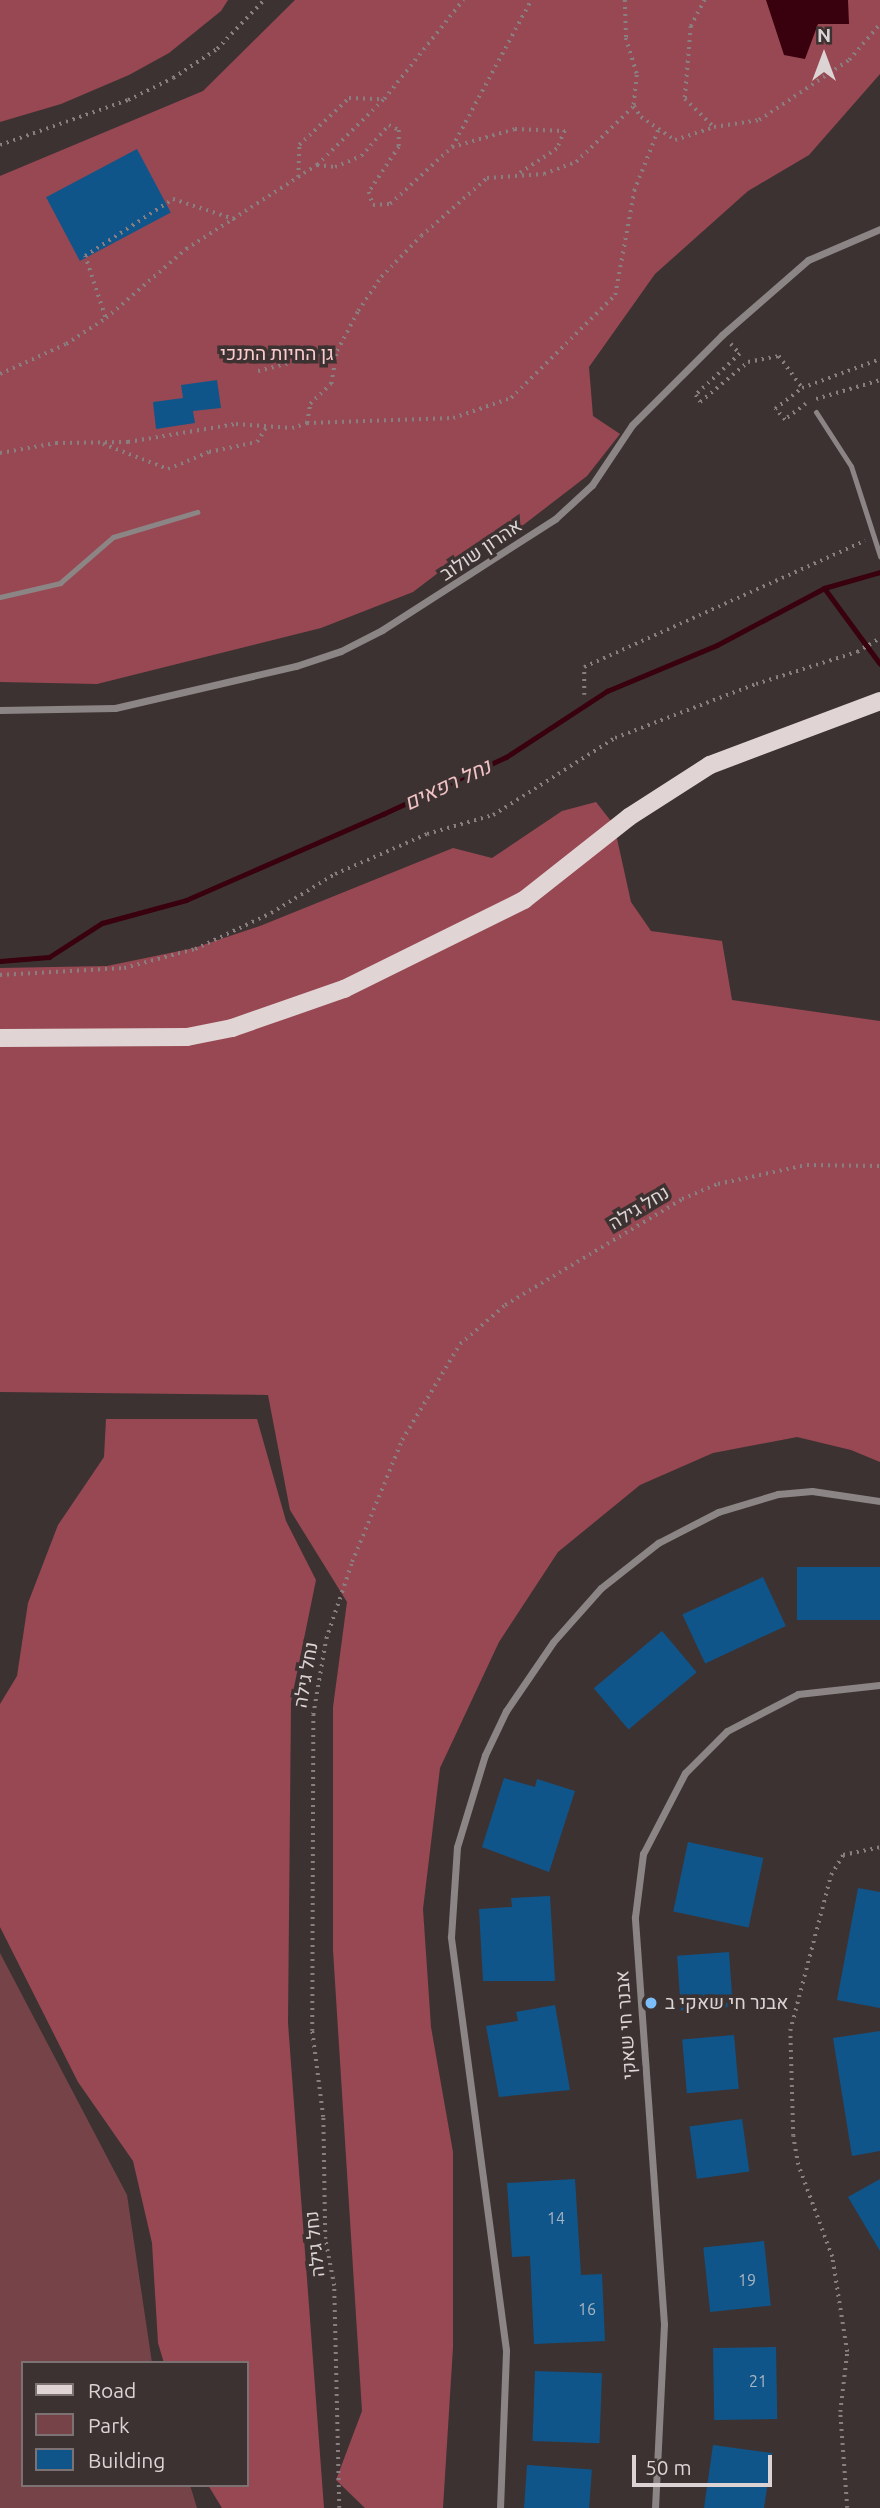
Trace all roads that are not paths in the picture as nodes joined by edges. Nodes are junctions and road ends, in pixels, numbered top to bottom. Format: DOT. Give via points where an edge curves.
graph roads {
  1 [pos="880,229"];
  2 [pos="816,412"];
  3 [pos="197,512"];
  4 [pos="880,556"];
  5 [pos="0,597"];
  6 [pos="880,701"];
  7 [pos="0,710"];
  8 [pos="0,1038"];
  9 [pos="880,1501"];
  10 [pos="880,1685"];
  11 [pos="500,2508"];
  12 [pos="655,2508"];
  1 -- 7 [label="street, אהרון שולוב" via="808,260 722,335 632,425 592,485 555,519 426,605 372,635 296,666 115,708"];
  2 -- 4 [label="lane" via="850,467"];
  3 -- 5 [label="lane" via="113,537 60,583"];
  6 -- 8 [label="main road" via="710,765 629,817 524,900 344,989 232,1028 187,1037"];
  9 -- 11 [label="street" via="812,1491 778,1494 718,1512 657,1543 601,1588 553,1642 506,1711 485,1755 457,1847 450,1937 506,2350"];
  10 -- 12 [label="street, אבנר חי שאקי" via="798,1694 727,1731 685,1773 643,1854 635,1917 664,2324"];
}
